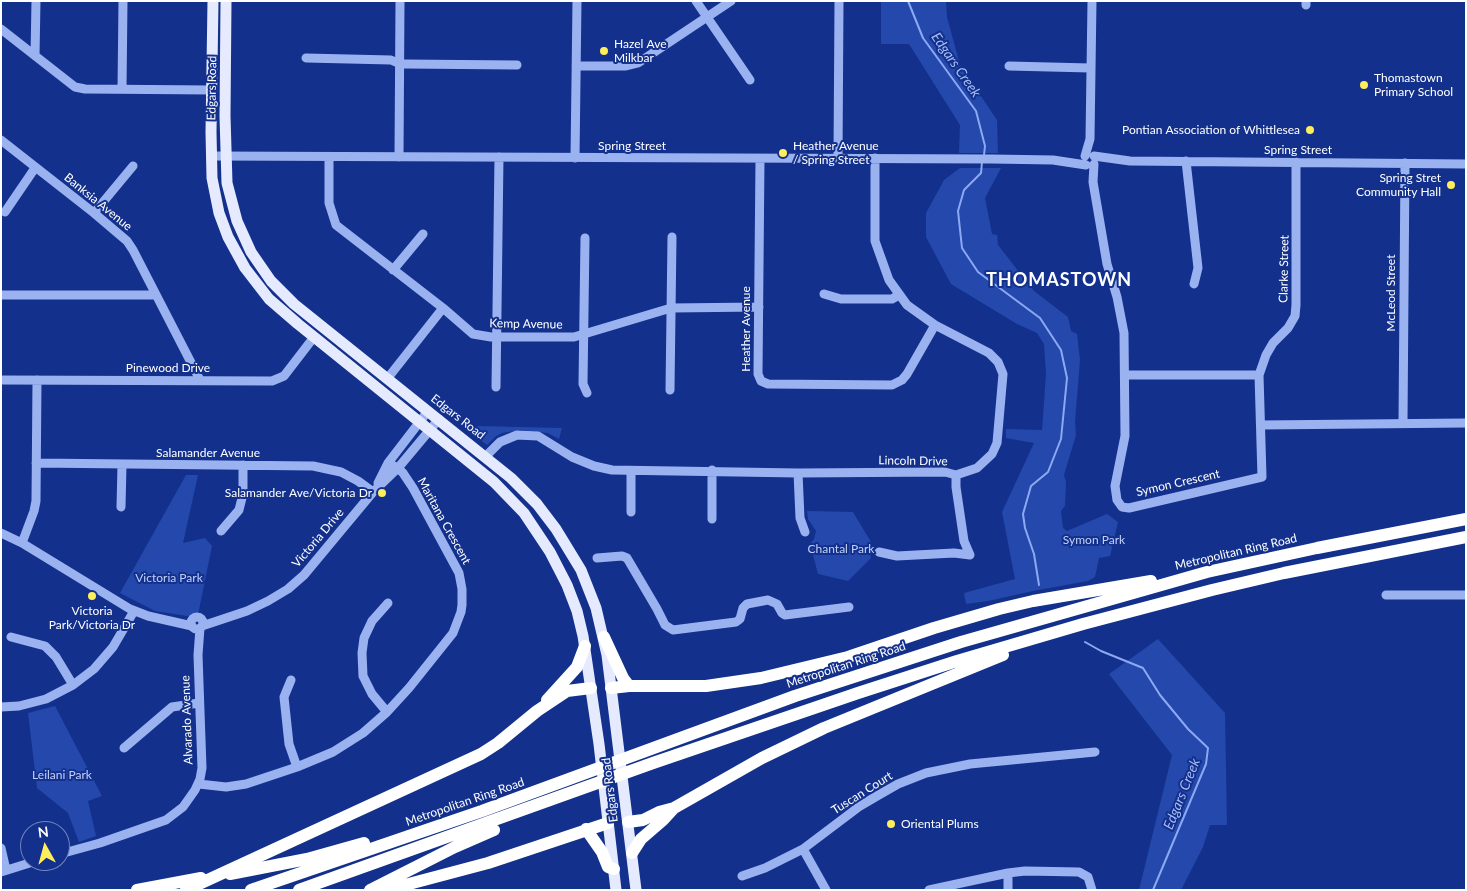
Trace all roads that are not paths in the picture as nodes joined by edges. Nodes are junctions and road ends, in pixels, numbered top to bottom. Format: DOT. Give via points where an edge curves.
graph roads {
  1 [pos="36,1"];
  2 [pos="123,1"];
  3 [pos="213,1"];
  4 [pos="226,1"];
  5 [pos="400,1"];
  6 [pos="577,1"];
  7 [pos="696,1"];
  8 [pos="731,1"];
  9 [pos="838,1"];
  10 [pos="1092,1"];
  11 [pos="707,18"];
  12 [pos="1,29"];
  13 [pos="35,56"];
  14 [pos="306,58"];
  15 [pos="400,64"];
  16 [pos="517,64"];
  17 [pos="576,66"];
  18 [pos="1009,66"];
  19 [pos="1090,68"];
  20 [pos="750,80"];
  21 [pos="122,89"];
  22 [pos="212,90"];
  23 [pos="1,140"];
  24 [pos="211,156"];
  25 [pos="225,156"];
  26 [pos="329,156"];
  27 [pos="399,157"];
  28 [pos="499,158"];
  29 [pos="576,158"];
  30 [pos="838,158"];
  31 [pos="875,158"];
  32 [pos="760,159"];
  33 [pos="1090,160"];
  34 [pos="1186,161"];
  35 [pos="1296,162"];
  36 [pos="1405,163"];
  37 [pos="1466,164"];
  38 [pos="133,166"];
  39 [pos="35,168"];
  40 [pos="5,212"];
  41 [pos="94,213"];
  42 [pos="424,234"];
  43 [pos="672,237"];
  44 [pos="585,238"];
  45 [pos="393,270"];
  46 [pos="1194,284"];
  47 [pos="824,294"];
  48 [pos="1,295"];
  49 [pos="156,295"];
  50 [pos="899,295"];
  51 [pos="759,307"];
  52 [pos="443,308"];
  53 [pos="671,308"];
  54 [pos="935,325"];
  55 [pos="583,336"];
  56 [pos="314,337"];
  57 [pos="496,337"];
  58 [pos="1125,375"];
  59 [pos="1259,375"];
  60 [pos="387,379"];
  61 [pos="1,380"];
  62 [pos="37,380"];
  63 [pos="200,380"];
  64 [pos="496,387"];
  65 [pos="670,390"];
  66 [pos="587,393"];
  67 [pos="428,411"];
  68 [pos="439,419"];
  69 [pos="419,421"];
  70 [pos="1403,423"];
  71 [pos="1466,423"];
  72 [pos="1261,425"];
  73 [pos="430,430"];
  74 [pos="486,456"];
  75 [pos="388,463"];
  76 [pos="36,464"];
  77 [pos="122,465"];
  78 [pos="243,465"];
  79 [pos="396,470"];
  80 [pos="712,470"];
  81 [pos="631,471"];
  82 [pos="798,472"];
  83 [pos="956,475"];
  84 [pos="373,492"];
  85 [pos="121,507"];
  86 [pos="631,512"];
  87 [pos="712,519"];
  88 [pos="1466,519"];
  89 [pos="221,531"];
  90 [pos="1,532"];
  91 [pos="805,532"];
  92 [pos="1466,537"];
  93 [pos="22,543"];
  94 [pos="880,552"];
  95 [pos="597,558"];
  96 [pos="1207,572"];
  97 [pos="1386,595"];
  98 [pos="1466,595"];
  99 [pos="388,603"];
  100 [pos="849,607"];
  101 [pos="132,610"];
  102 [pos="196,624"];
  103 [pos="1083,624"];
  104 [pos="11,637"];
  105 [pos="604,637"];
  106 [pos="585,646"];
  107 [pos="291,680"];
  108 [pos="73,685"];
  109 [pos="629,686"];
  110 [pos="591,688"];
  111 [pos="611,688"];
  112 [pos="199,703"];
  113 [pos="1,707"];
  114 [pos="537,711"];
  115 [pos="386,712"];
  116 [pos="124,748"];
  117 [pos="1095,752"];
  118 [pos="297,767"];
  119 [pos="200,781"];
  120 [pos="566,795"];
  121 [pos="674,808"];
  122 [pos="482,811"];
  123 [pos="628,822"];
  124 [pos="608,823"];
  125 [pos="586,830"];
  126 [pos="1,848"];
  127 [pos="803,848"];
  128 [pos="70,851"];
  129 [pos="632,853"];
  130 [pos="20,866"];
  131 [pos="614,868"];
  132 [pos="4,871"];
  133 [pos="1008,873"];
  134 [pos="742,876"];
  135 [pos="137,890"];
  136 [pos="186,890"];
  137 [pos="251,890"];
  138 [pos="299,890"];
  139 [pos="370,890"];
  140 [pos="386,890"];
  141 [pos="616,890"];
  142 [pos="636,890"];
  143 [pos="826,890"];
  144 [pos="929,890"];
  145 [pos="1008,890"];
  146 [pos="1092,890"];
  1 -- 13 [label="street"];
  2 -- 21 [label="street"];
  3 -- 22 [label="main road, Edgars Road"];
  4 -- 25 [label="main road, Edgars Road"];
  5 -- 15 [label="street"];
  6 -- 17 [label="street"];
  7 -- 11 [label="street"];
  8 -- 11 [label="street"];
  9 -- 30 [label="street"];
  10 -- 19 [label="street"];
  11 -- 17 [label="street" via="638,63"];
  11 -- 20 [label="street"];
  12 -- 13 [label="street"];
  13 -- 21 [label="street" via="75,88"];
  14 -- 15 [label="street" via="391,60"];
  15 -- 16 [label="street"];
  15 -- 27 [label="street"];
  17 -- 29 [label="street"];
  18 -- 19 [label="street"];
  19 -- 33 [label="street"];
  21 -- 22 [label="street"];
  22 -- 24 [label="main road, Edgars Road"];
  23 -- 39 [label="street, Banksia Avenue"];
  24 -- 25 [label="street, Spring Street"];
  24 -- 56 [label="main road, Edgars Road" via="219,214 240,260 269,299"];
  25 -- 26 [label="street, Spring Street"];
  25 -- 60 [label="main road, Edgars Road" via="233,210 242,235 259,265 294,304"];
  26 -- 27 [label="street, Spring Street"];
  26 -- 45 [label="street, Kemp Avenue" via="329,203 336,225"];
  27 -- 28 [label="street, Spring Street"];
  28 -- 29 [label="street, Spring Street"];
  28 -- 57 [label="street"];
  29 -- 32 [label="street, Spring Street"];
  30 -- 31 [label="street, Spring Street"];
  30 -- 32 [label="street, Spring Street"];
  31 -- 33 [label="street, Spring Street"];
  31 -- 50 [label="street, Lincoln Drive" via="875,241"];
  32 -- 51 [label="street, Heather Avenue"];
  33 -- 34 [label="street, Spring Street"];
  33 -- 58 [label="street" via="1107,264 1124,333"];
  34 -- 35 [label="street, Spring Street"];
  34 -- 46 [label="street" via="1198,268"];
  35 -- 36 [label="street, Spring Street"];
  35 -- 59 [label="street, Clarke Street" via="1294,316 1266,355"];
  36 -- 37 [label="street, Spring Street"];
  36 -- 70 [label="street, McLeod Street"];
  38 -- 41 [label="street"];
  39 -- 40 [label="street"];
  39 -- 41 [label="street, Banksia Avenue"];
  41 -- 49 [label="street, Banksia Avenue" via="127,241"];
  42 -- 45 [label="street"];
  43 -- 53 [label="street"];
  44 -- 55 [label="street"];
  45 -- 52 [label="street, Kemp Avenue"];
  47 -- 50 [label="street" via="840,299 892,299"];
  48 -- 49 [label="street"];
  49 -- 63 [label="street, Banksia Avenue"];
  50 -- 54 [label="street, Lincoln Drive"];
  51 -- 53 [label="street, Kemp Avenue"];
  51 -- 54 [label="street, Heather Avenue" via="758,374 761,381 768,384 897,383 907,374"];
  52 -- 57 [label="street, Kemp Avenue" via="473,334"];
  52 -- 60 [label="street"];
  53 -- 55 [label="street, Kemp Avenue"];
  53 -- 65 [label="street"];
  54 -- 83 [label="street, Lincoln Drive" via="989,353 1003,374 997,443 992,454 977,468"];
  55 -- 57 [label="street, Kemp Avenue"];
  55 -- 66 [label="street" via="583,384"];
  56 -- 63 [label="street, Pinewood Drive" via="284,376 272,382"];
  56 -- 69 [label="main road, Edgars Road"];
  57 -- 64 [label="street"];
  58 -- 59 [label="street"];
  58 -- 72 [label="street, Symon Crescent" via="1125,436 1115,486 1117,500 1122,507 1262,477"];
  59 -- 72 [label="street, Clarke Street"];
  60 -- 67 [label="main road, Edgars Road"];
  61 -- 62 [label="street, Pinewood Drive"];
  62 -- 63 [label="street, Pinewood Drive"];
  62 -- 76 [label="street"];
  67 -- 68 [label="main road, Edgars Road"];
  67 -- 69 [label="street, Victoria Drive"];
  68 -- 73 [label="street, Victoria Drive"];
  68 -- 74 [label="main road, Edgars Road"];
  69 -- 73 [label="main road, Edgars Road"];
  69 -- 75 [label="street, Victoria Drive"];
  70 -- 71 [label="street"];
  70 -- 72 [label="street"];
  73 -- 79 [label="street, Victoria Drive"];
  73 -- 106 [label="main road, Edgars Road" via="494,482 524,513 567,585"];
  74 -- 81 [label="street, Lincoln Drive" via="500,442 517,436 538,436 594,466"];
  74 -- 105 [label="main road, Edgars Road" via="537,504 556,529 587,584"];
  75 -- 79 [label="street, Maritana Crescent"];
  75 -- 84 [label="street, Victoria Drive"];
  76 -- 77 [label="street, Salamander Avenue"];
  76 -- 93 [label="street" via="35,506"];
  77 -- 78 [label="street, Salamander Avenue"];
  77 -- 85 [label="street"];
  78 -- 84 [label="street, Salamander Avenue" via="331,468 351,476"];
  78 -- 89 [label="street" via="243,494 239,510"];
  79 -- 84 [label="street, Victoria Drive"];
  79 -- 115 [label="street, Maritana Crescent" via="410,483 456,565 462,605 453,634"];
  80 -- 81 [label="street, Lincoln Drive"];
  80 -- 82 [label="street, Lincoln Drive"];
  80 -- 87 [label="street"];
  81 -- 86 [label="street"];
  82 -- 83 [label="street, Lincoln Drive" via="945,472"];
  82 -- 91 [label="street" via="800,518"];
  83 -- 94 [label="street" via="964,540 970,555 897,556"];
  84 -- 102 [label="street, Victoria Drive" via="304,576 268,602"];
  88 -- 96 [label="highway, Metropolitan Ring Road"];
  90 -- 93 [label="street, Victoria Drive"];
  92 -- 103 [label="highway" via="1284,573"];
  93 -- 101 [label="street, Victoria Drive"];
  95 -- 100 [label="street" via="627,558 665,625 673,630 736,622 747,604 768,600 775,602 785,615"];
  96 -- 109 [label="highway" via="999,609 848,657 761,678 706,686"];
  96 -- 122 [label="highway, Metropolitan Ring Road" via="980,636 846,679"];
  97 -- 98 [label="street"];
  99 -- 115 [label="street" via="372,621 364,638 362,653 363,676"];
  101 -- 102 [label="street, Victoria Drive"];
  101 -- 108 [label="street" via="114,647 94,669"];
  102 -- 112 [label="street, Alvarado Avenue"];
  103 -- 120 [label="highway" via="905,677"];
  103 -- 121 [label="highway" via="824,728 762,758"];
  104 -- 108 [label="street" via="45,646 56,657"];
  105 -- 109 [label="highway"];
  105 -- 111 [label="main road, Edgars Road"];
  106 -- 110 [label="main road, Edgars Road"];
  106 -- 114 [label="highway" via="577,667"];
  107 -- 118 [label="street" via="284,697 289,744"];
  108 -- 113 [label="street" via="46,699"];
  109 -- 111 [label="highway"];
  110 -- 111 [label="main road"];
  110 -- 114 [label="highway" via="568,691"];
  110 -- 124 [label="main road, Edgars Road"];
  111 -- 123 [label="main road, Edgars Road"];
  112 -- 116 [label="street" via="172,707"];
  112 -- 119 [label="street, Alvarado Avenue"];
  114 -- 136 [label="highway" via="498,744 480,754"];
  115 -- 118 [label="street, Maritana Crescent" via="363,733 333,752"];
  117 -- 127 [label="street, Tuscan Court" via="970,764 926,773 898,784 860,806"];
  118 -- 119 [label="street, Maritana Crescent" via="246,784 226,787"];
  119 -- 128 [label="street" via="183,808 166,820"];
  120 -- 138 [label="highway"];
  120 -- 139 [label="highway"];
  121 -- 123 [label="highway"];
  121 -- 129 [label="highway" via="641,839"];
  122 -- 135 [label="highway" via="307,859"];
  122 -- 137 [label="highway, Metropolitan Ring Road"];
  123 -- 124 [label="main road"];
  123 -- 129 [label="main road, Edgars Road"];
  124 -- 125 [label="highway"];
  124 -- 131 [label="main road, Edgars Road"];
  125 -- 131 [label="highway" via="602,852 608,867"];
  125 -- 140 [label="highway" via="488,863"];
  126 -- 132 [label="street"];
  127 -- 134 [label="street, Tuscan Court"];
  127 -- 143 [label="street"];
  129 -- 142 [label="main road, Edgars Road"];
  130 -- 132 [label="street"];
  131 -- 141 [label="main road, Edgars Road"];
  133 -- 144 [label="street"];
  133 -- 145 [label="street"];
  133 -- 146 [label="street" via="1079,872 1088,877"];
}
